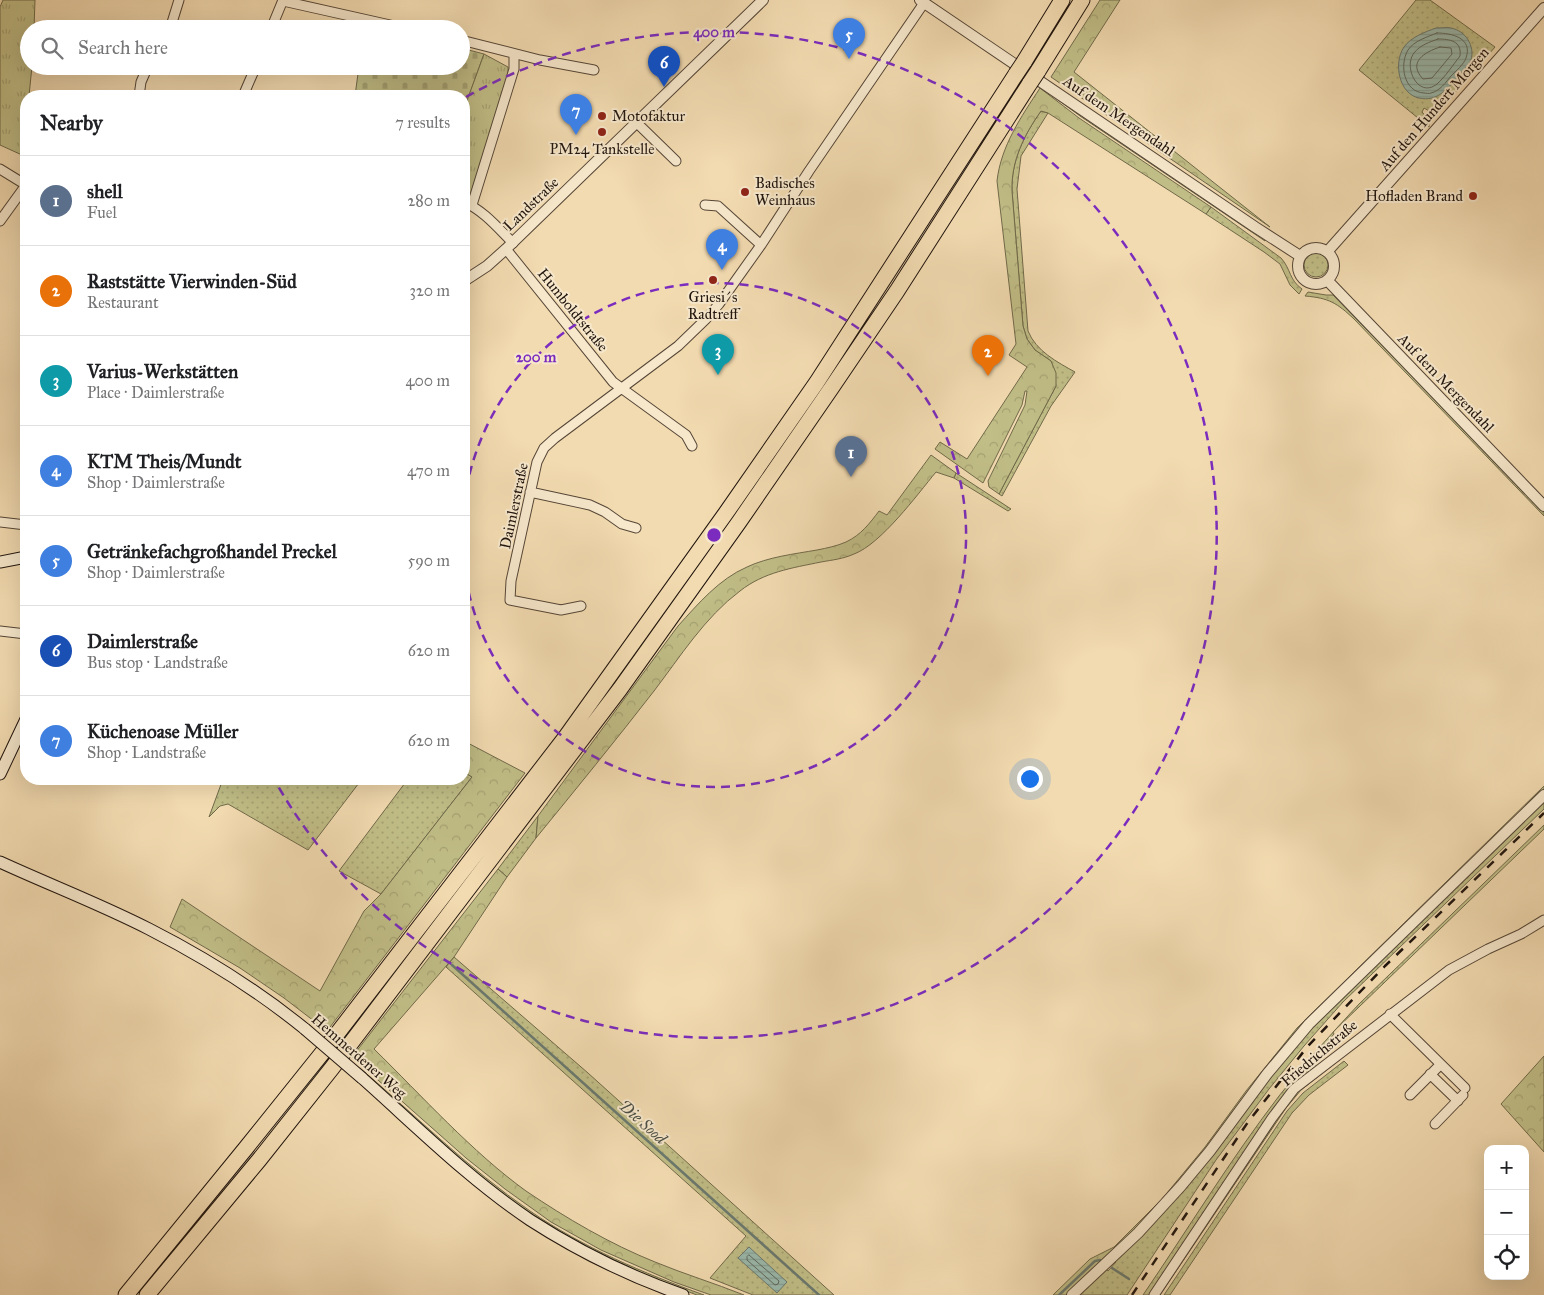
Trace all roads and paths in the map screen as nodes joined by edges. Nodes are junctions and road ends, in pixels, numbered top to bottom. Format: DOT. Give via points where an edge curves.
graph roads {
  1 [pos="179,0"];
  2 [pos="283,0"];
  3 [pos="763,0"];
  4 [pos="1062,0"];
  5 [pos="1082,0"];
  6 [pos="922,1"];
  7 [pos="1544,8"];
  8 [pos="173,20"];
  9 [pos="275,20"];
  10 [pos="369,20"];
  11 [pos="470,42"];
  12 [pos="514,54"];
  13 [pos="594,70"];
  14 [pos="144,75"];
  15 [pos="252,75"];
  16 [pos="140,90"];
  17 [pos="246,90"];
  18 [pos="636,122"];
  19 [pos="676,161"];
  20 [pos="0,169"];
  21 [pos="20,181"];
  22 [pos="20,193"];
  23 [pos="470,198"];
  24 [pos="470,205"];
  25 [pos="705,205"];
  26 [pos="0,221"];
  27 [pos="761,245"];
  28 [pos="509,246"];
  29 [pos="1327,252"];
  30 [pos="1300,256"];
  31 [pos="470,278"];
  32 [pos="1328,280"];
  33 [pos="620,388"];
  34 [pos="692,446"];
  35 [pos="530,492"];
  36 [pos="1544,506"];
  37 [pos="0,522"];
  38 [pos="20,524"];
  39 [pos="636,528"];
  40 [pos="20,558"];
  41 [pos="0,562"];
  42 [pos="581,606"];
  43 [pos="0,631"];
  44 [pos="20,633"];
  45 [pos="20,732"];
  46 [pos="0,774"];
  47 [pos="1544,795"];
  48 [pos="0,862"];
  49 [pos="1544,920"];
  50 [pos="1390,1014"];
  51 [pos="1440,1065"];
  52 [pos="1430,1074"];
  53 [pos="1410,1094"];
  54 [pos="1462,1094"];
  55 [pos="1435,1124"];
  56 [pos="126,1295"];
  57 [pos="147,1295"];
  58 [pos="683,1295"];
  59 [pos="1072,1295"];
  60 [pos="1154,1295"];
  1 -- 8 [label="street"];
  2 -- 9 [label="street"];
  2 -- 10 [label="street"];
  3 -- 18 [label="street, Landstraße"];
  4 -- 56 [label="highway" via="816,382 565,738 323,1052"];
  5 -- 57 [label="highway" via="897,290 626,681 332,1068"];
  6 -- 27 [label="street, Daimlerstraße"];
  6 -- 30 [label="street, Auf dem Mergendahl"];
  7 -- 29 [label="street, Auf den Hundert Morgen"];
  11 -- 12 [label="street"];
  12 -- 13 [label="street"];
  12 -- 23 [label="street" via="514,69"];
  14 -- 16 [label="street"];
  15 -- 17 [label="street"];
  18 -- 19 [label="street"];
  18 -- 28 [label="street, Landstraße"];
  20 -- 21 [label="street"];
  22 -- 26 [label="street"];
  24 -- 28 [label="street, Humboldtstraße" via="487,216"];
  25 -- 27 [label="street" via="718,206"];
  27 -- 33 [label="street, Daimlerstraße" via="719,304 699,326 678,346"];
  28 -- 31 [label="street, Landstraße"];
  28 -- 33 [label="street, Humboldtstraße"];
  29 -- 30 [label="street" via="1316,248"];
  29 -- 32 [label="street" via="1334,266"];
  30 -- 32 [label="street" via="1298,273 1305,282 1316,284"];
  32 -- 36 [label="street, Auf dem Mergendahl"];
  33 -- 34 [label="street, Humboldtstraße" via="686,435"];
  33 -- 35 [label="street, Daimlerstraße" via="546,446 538,458"];
  35 -- 39 [label="street" via="590,505 622,524"];
  35 -- 42 [label="street, Daimlerstraße" via="510,600 561,610"];
  37 -- 38 [label="street"];
  40 -- 41 [label="main road"];
  43 -- 44 [label="street"];
  45 -- 46 [label="main road"];
  47 -- 59 [label="street" via="1316,1017 1272,1068 1181,1186 1138,1233"];
  48 -- 58 [label="main road, Hemmerdener Weg, bridge" via="177,943 252,989 305,1029 467,1172 530,1219 595,1258"];
  49 -- 50 [label="street, Friedrichstraße" via="1449,970"];
  50 -- 51 [label="street"];
  50 -- 60 [label="street, Friedrichstraße" via="1296,1087 1283,1102"];
  51 -- 52 [label="street"];
  51 -- 54 [label="street"];
  52 -- 53 [label="street"];
  52 -- 54 [label="street"];
  54 -- 55 [label="street"];
}
